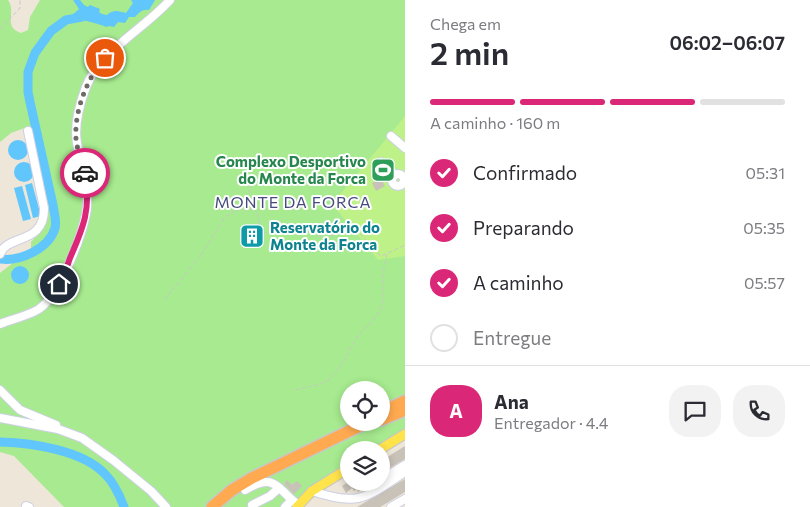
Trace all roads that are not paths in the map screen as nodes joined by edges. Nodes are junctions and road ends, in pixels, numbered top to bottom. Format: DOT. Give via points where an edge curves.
graph roads {
  1 [pos="170,0"];
  2 [pos="28,130"];
  3 [pos="391,136"];
  4 [pos="405,148"];
  5 [pos="381,162"];
  6 [pos="401,176"];
  7 [pos="0,253"];
  8 [pos="0,324"];
  9 [pos="0,390"];
  10 [pos="405,401"];
  11 [pos="405,405"];
  12 [pos="390,408"];
  13 [pos="405,410"];
  14 [pos="390,412"];
  15 [pos="390,416"];
  16 [pos="0,418"];
  17 [pos="341,431"];
  18 [pos="349,431"];
  19 [pos="353,431"];
  20 [pos="405,434"];
  21 [pos="78,436"];
  22 [pos="333,439"];
  23 [pos="390,443"];
  24 [pos="405,465"];
  25 [pos="405,472"];
  26 [pos="340,474"];
  27 [pos="390,475"];
  28 [pos="279,488"];
  29 [pos="245,490"];
  30 [pos="312,491"];
  31 [pos="331,498"];
  32 [pos="405,499"];
  33 [pos="296,504"];
  34 [pos="252,505"];
  35 [pos="166,507"];
  36 [pos="207,507"];
  37 [pos="212,507"];
  38 [pos="285,507"];
  39 [pos="340,507"];
  40 [pos="391,507"];
  1 -- 8 [label="street" via="105,58 90,78 76,133 87,194 82,230 63,277 48,300 35,311"];
  2 -- 7 [label="street" via="44,208 43,217 31,235 6,245"];
  3 -- 4 [label="street"];
  5 -- 6 [label="street"];
  9 -- 21 [label="street" via="24,412"];
  10 -- 12 [label="highway"];
  11 -- 14 [label="highway"];
  13 -- 15 [label="highway"];
  16 -- 21 [label="street"];
  17 -- 36 [label="highway" via="246,478"];
  18 -- 22 [label="highway"];
  19 -- 22 [label="highway"];
  20 -- 23 [label="main road"];
  21 -- 35 [label="street" via="114,460"];
  22 -- 37 [label="highway" via="252,478"];
  24 -- 27 [label="street"];
  25 -- 31 [label="street" via="361,499"];
  26 -- 30 [label="main road"];
  28 -- 29 [label="street" via="263,481"];
  28 -- 33 [label="street"];
  28 -- 34 [label="street"];
  30 -- 31 [label="street"];
  30 -- 33 [label="main road"];
  31 -- 39 [label="street"];
  32 -- 40 [label="street"];
  33 -- 38 [label="street"];
}
